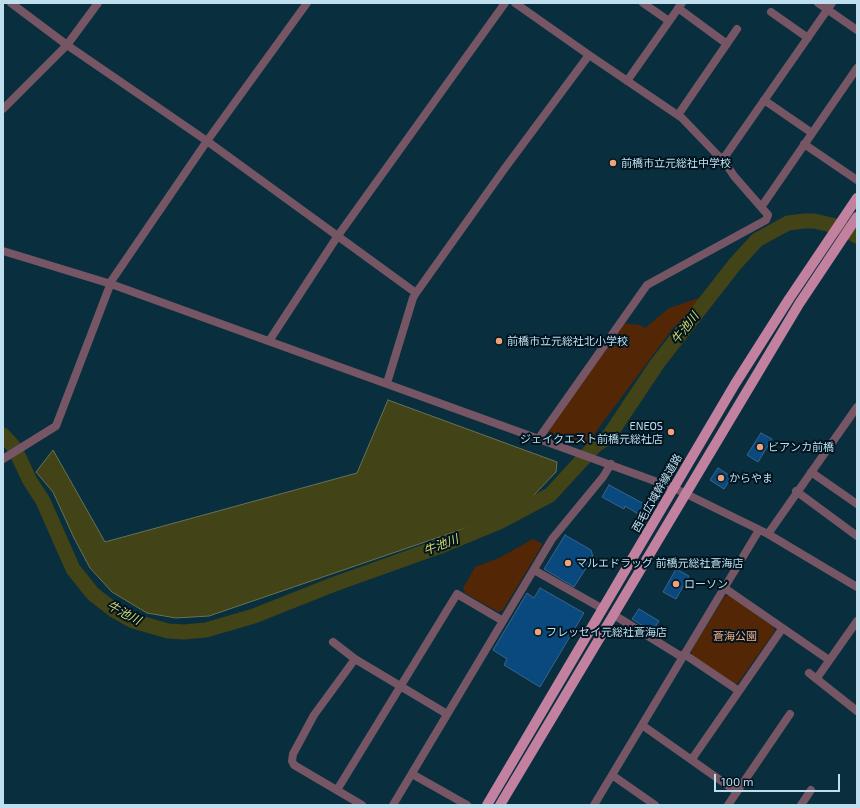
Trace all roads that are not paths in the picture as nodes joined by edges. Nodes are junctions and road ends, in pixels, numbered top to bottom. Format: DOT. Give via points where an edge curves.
graph roads {
  1 [pos="11,3"];
  2 [pos="98,3"];
  3 [pos="307,3"];
  4 [pos="505,3"];
  5 [pos="515,3"];
  6 [pos="643,3"];
  7 [pos="818,3"];
  8 [pos="680,6"];
  9 [pos="830,6"];
  10 [pos="772,12"];
  11 [pos="669,21"];
  12 [pos="737,29"];
  13 [pos="857,30"];
  14 [pos="808,38"];
  15 [pos="727,44"];
  16 [pos="67,45"];
  17 [pos="589,56"];
  18 [pos="857,68"];
  19 [pos="627,81"];
  20 [pos="764,100"];
  21 [pos="3,109"];
  22 [pos="678,116"];
  23 [pos="812,133"];
  24 [pos="207,142"];
  25 [pos="804,144"];
  26 [pos="721,159"];
  27 [pos="857,180"];
  28 [pos="857,198"];
  29 [pos="762,206"];
  30 [pos="856,218"];
  31 [pos="337,237"];
  32 [pos="3,251"];
  33 [pos="111,284"];
  34 [pos="416,293"];
  35 [pos="269,341"];
  36 [pos="387,383"];
  37 [pos="857,407"];
  38 [pos="540,438"];
  39 [pos="3,459"];
  40 [pos="611,464"];
  41 [pos="810,472"];
  42 [pos="674,488"];
  43 [pos="796,491"];
  44 [pos="686,493"];
  45 [pos="857,504"];
  46 [pos="759,530"];
  47 [pos="768,534"];
  48 [pos="857,536"];
  49 [pos="534,570"];
  50 [pos="857,587"];
  51 [pos="723,588"];
  52 [pos="603,609"];
  53 [pos="614,615"];
  54 [pos="503,620"];
  55 [pos="857,621"];
  56 [pos="782,629"];
  57 [pos="333,642"];
  58 [pos="683,655"];
  59 [pos="355,659"];
  60 [pos="829,660"];
  61 [pos="809,673"];
  62 [pos="817,678"];
  63 [pos="399,686"];
  64 [pos="739,691"];
  65 [pos="857,711"];
  66 [pos="447,714"];
  67 [pos="790,714"];
  68 [pos="642,725"];
  69 [pos="692,759"];
  70 [pos="412,774"];
  71 [pos="612,775"];
  72 [pos="337,790"];
  73 [pos="811,790"];
  74 [pos="737,792"];
  75 [pos="362,805"];
  76 [pos="393,805"];
  77 [pos="467,805"];
  78 [pos="487,805"];
  79 [pos="500,805"];
  80 [pos="594,805"];
  81 [pos="655,805"];
  82 [pos="728,805"];
  83 [pos="801,805"];
  1 -- 16 [label="street"];
  2 -- 16 [label="street"];
  3 -- 24 [label="street"];
  4 -- 31 [label="street"];
  5 -- 17 [label="street"];
  6 -- 11 [label="street"];
  7 -- 9 [label="street"];
  8 -- 11 [label="street"];
  8 -- 15 [label="street"];
  9 -- 13 [label="street"];
  9 -- 14 [label="street"];
  10 -- 14 [label="street"];
  11 -- 19 [label="street"];
  12 -- 15 [label="street"];
  14 -- 20 [label="street"];
  15 -- 22 [label="street"];
  16 -- 21 [label="street"];
  16 -- 24 [label="street"];
  17 -- 19 [label="street"];
  17 -- 34 [label="street"];
  18 -- 23 [label="street"];
  19 -- 22 [label="street"];
  20 -- 23 [label="street"];
  20 -- 26 [label="street" via="726,156"];
  22 -- 26 [label="street"];
  23 -- 25 [label="street"];
  24 -- 31 [label="street"];
  24 -- 33 [label="street"];
  25 -- 27 [label="street"];
  25 -- 29 [label="street"];
  26 -- 29 [label="street"];
  28 -- 42 [label="main road, 西毛広域幹線道路" via="735,384"];
  29 -- 38 [label="street" via="768,215 766,220 647,285"];
  30 -- 44 [label="main road" via="799,304"];
  31 -- 34 [label="street"];
  31 -- 35 [label="street"];
  32 -- 33 [label="street"];
  33 -- 35 [label="street"];
  33 -- 39 [label="street" via="55,428"];
  34 -- 36 [label="street"];
  35 -- 36 [label="street"];
  36 -- 38 [label="street"];
  37 -- 41 [label="street"];
  38 -- 40 [label="street"];
  40 -- 42 [label="street"];
  40 -- 49 [label="street" via="603,478 556,532"];
  41 -- 43 [label="street"];
  41 -- 45 [label="street"];
  42 -- 44 [label="street"];
  42 -- 52 [label="main road, 西毛広域幹線道路"];
  43 -- 47 [label="street"];
  43 -- 48 [label="street"];
  44 -- 46 [label="street"];
  44 -- 53 [label="main road"];
  46 -- 47 [label="street"];
  46 -- 51 [label="street"];
  47 -- 50 [label="street"];
  49 -- 52 [label="street"];
  49 -- 54 [label="street"];
  51 -- 56 [label="street"];
  51 -- 58 [label="street"];
  52 -- 78 [label="main road, 西毛広域幹線道路"];
  53 -- 58 [label="street"];
  53 -- 79 [label="main road"];
  54 -- 63 [label="street" via="457,594"];
  54 -- 66 [label="street"];
  55 -- 60 [label="street"];
  56 -- 60 [label="street"];
  56 -- 64 [label="street"];
  57 -- 59 [label="street"];
  58 -- 64 [label="street"];
  58 -- 68 [label="street"];
  59 -- 63 [label="street"];
  59 -- 72 [label="street" via="314,715 292,757 294,765"];
  60 -- 62 [label="street"];
  61 -- 62 [label="street"];
  62 -- 65 [label="street"];
  63 -- 66 [label="street"];
  63 -- 72 [label="street"];
  64 -- 69 [label="street"];
  66 -- 70 [label="street"];
  67 -- 74 [label="street"];
  68 -- 69 [label="street"];
  68 -- 71 [label="street"];
  69 -- 74 [label="street"];
  70 -- 76 [label="street"];
  70 -- 77 [label="street"];
  71 -- 80 [label="street"];
  71 -- 81 [label="street"];
  72 -- 75 [label="street"];
  73 -- 83 [label="street"];
  74 -- 82 [label="street"];
}
